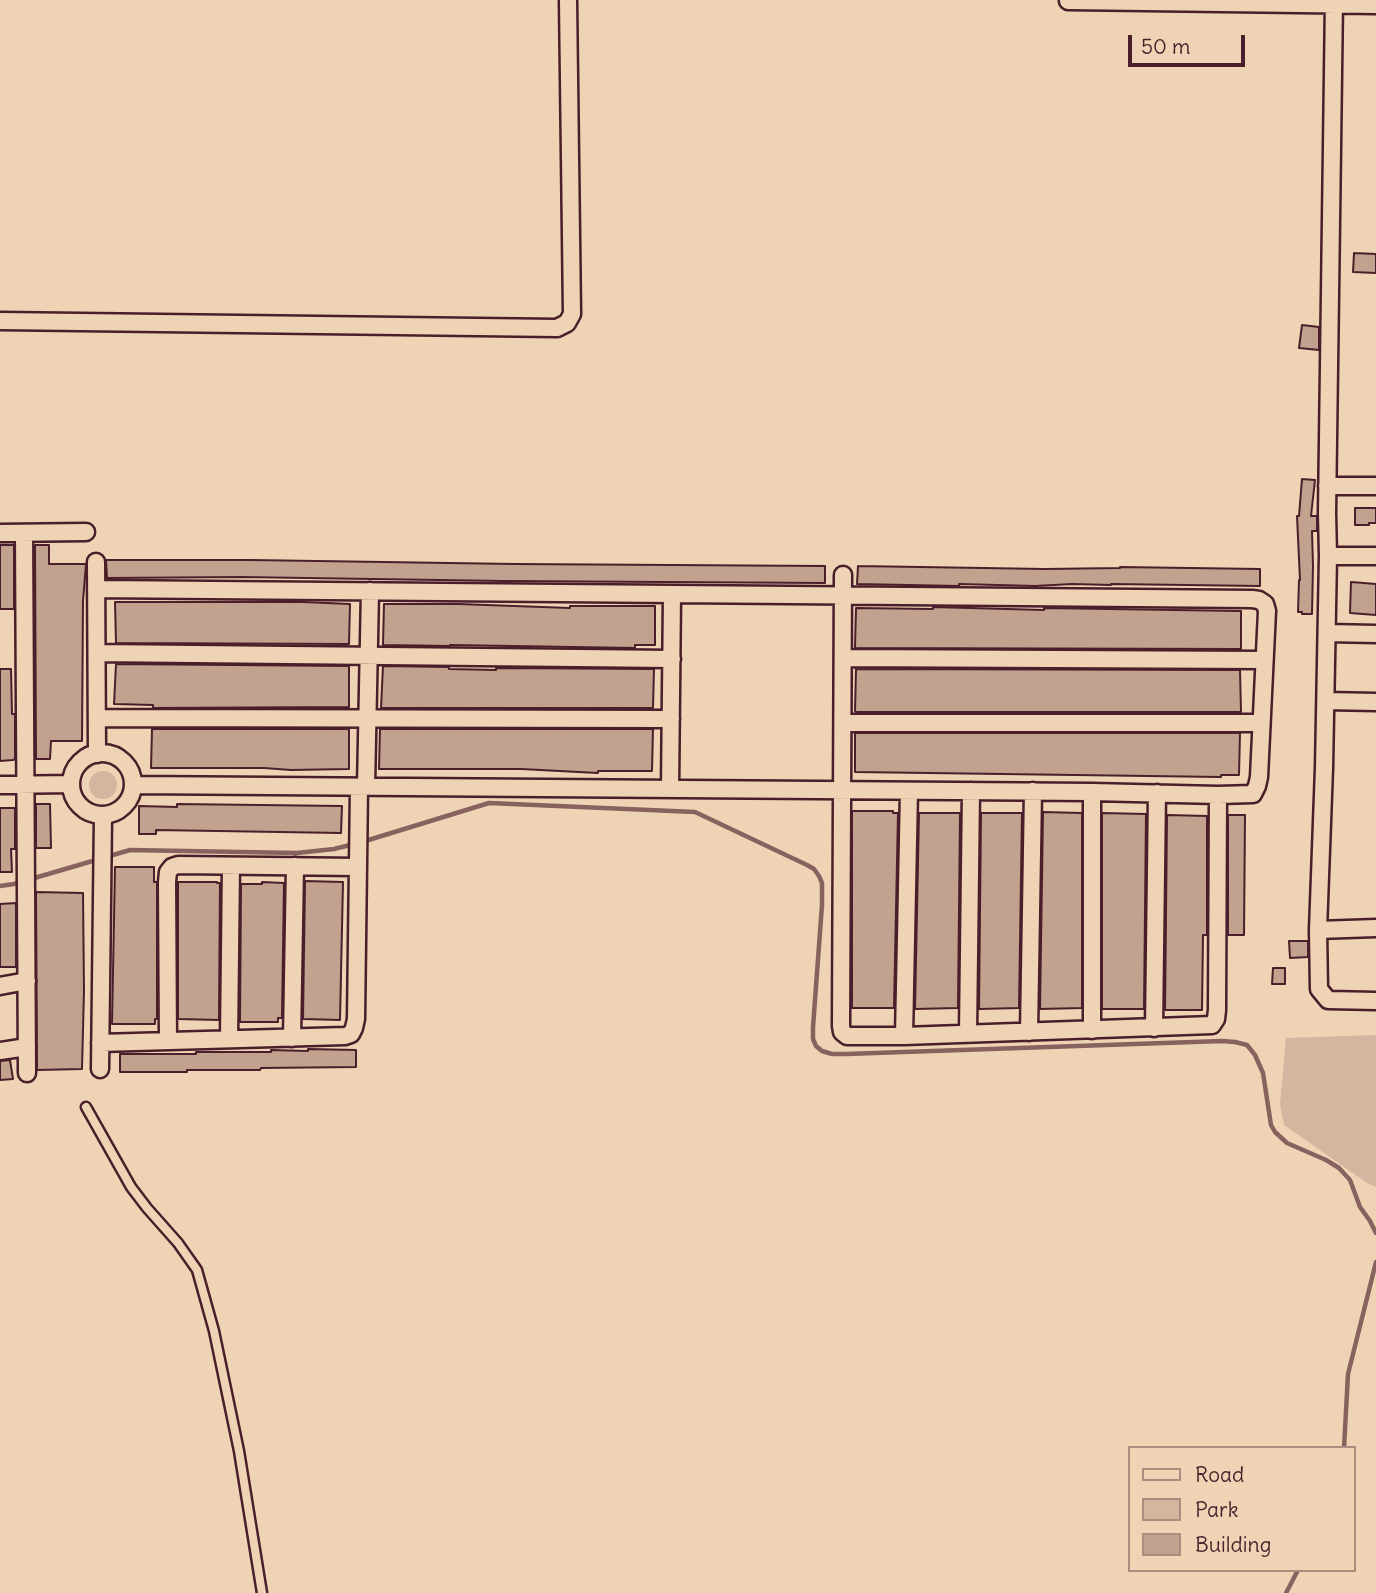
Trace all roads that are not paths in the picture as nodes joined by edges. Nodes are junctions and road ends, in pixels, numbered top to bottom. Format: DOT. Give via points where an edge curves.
graph roads {
  1 [pos="568,0"];
  2 [pos="1068,1"];
  3 [pos="1334,2"];
  4 [pos="1376,5"];
  5 [pos="0,321"];
  6 [pos="1327,486"];
  7 [pos="1376,486"];
  8 [pos="0,533"];
  9 [pos="24,533"];
  10 [pos="86,533"];
  11 [pos="1328,556"];
  12 [pos="1376,556"];
  13 [pos="96,562"];
  14 [pos="843,575"];
  15 [pos="96,589"];
  16 [pos="370,591"];
  17 [pos="672,594"];
  18 [pos="843,596"];
  19 [pos="1327,633"];
  20 [pos="1376,634"];
  21 [pos="97,653"];
  22 [pos="369,655"];
  23 [pos="843,658"];
  24 [pos="672,659"];
  25 [pos="1265,660"];
  26 [pos="1326,701"];
  27 [pos="1376,702"];
  28 [pos="97,718"];
  29 [pos="368,718"];
  30 [pos="671,719"];
  31 [pos="842,723"];
  32 [pos="1262,723"];
  33 [pos="97,754"];
  34 [pos="26,784"];
  35 [pos="71,784"];
  36 [pos="0,785"];
  37 [pos="134,785"];
  38 [pos="363,787"];
  39 [pos="670,789"];
  40 [pos="842,791"];
  41 [pos="909,791"];
  42 [pos="971,791"];
  43 [pos="1033,791"];
  44 [pos="1092,792"];
  45 [pos="1157,793"];
  46 [pos="1218,795"];
  47 [pos="103,816"];
  48 [pos="358,851"];
  49 [pos="231,866"];
  50 [pos="295,866"];
  51 [pos="1376,928"];
  52 [pos="1318,930"];
  53 [pos="27,981"];
  54 [pos="0,986"];
  55 [pos="1376,1001"];
  56 [pos="1154,1028"];
  57 [pos="1091,1030"];
  58 [pos="1029,1032"];
  59 [pos="968,1034"];
  60 [pos="904,1036"];
  61 [pos="292,1038"];
  62 [pos="229,1040"];
  63 [pos="168,1041"];
  64 [pos="100,1043"];
  65 [pos="27,1047"];
  66 [pos="0,1052"];
  67 [pos="100,1069"];
  68 [pos="27,1073"];
  69 [pos="86,1107"];
  70 [pos="262,1593"];
  1 -- 5 [label="street" via="572,314 566,323 557,328"];
  2 -- 3 [label="street"];
  3 -- 4 [label="street"];
  3 -- 6 [label="street"];
  6 -- 7 [label="street"];
  6 -- 11 [label="street"];
  8 -- 9 [label="street"];
  9 -- 10 [label="street"];
  9 -- 34 [label="street"];
  11 -- 12 [label="street"];
  11 -- 19 [label="street"];
  13 -- 15 [label="street"];
  14 -- 18 [label="street"];
  15 -- 16 [label="street"];
  15 -- 21 [label="street"];
  16 -- 17 [label="street"];
  16 -- 22 [label="street"];
  17 -- 18 [label="street"];
  17 -- 24 [label="street"];
  18 -- 23 [label="street"];
  18 -- 25 [label="street" via="1259,600 1266,611"];
  19 -- 20 [label="street"];
  19 -- 26 [label="street"];
  21 -- 22 [label="street"];
  21 -- 28 [label="street"];
  22 -- 24 [label="street"];
  22 -- 29 [label="street"];
  23 -- 25 [label="street"];
  23 -- 31 [label="street"];
  24 -- 30 [label="street"];
  25 -- 32 [label="street"];
  26 -- 27 [label="street"];
  26 -- 52 [label="street"];
  28 -- 29 [label="street"];
  28 -- 33 [label="street"];
  29 -- 30 [label="street"];
  29 -- 38 [label="street"];
  30 -- 39 [label="street"];
  31 -- 32 [label="street"];
  31 -- 40 [label="street"];
  32 -- 46 [label="street" via="1259,776 1253,794"];
  33 -- 35 [label="street" via="77,766"];
  33 -- 37 [label="street" via="121,759 133,775"];
  34 -- 35 [label="street"];
  34 -- 36 [label="street"];
  34 -- 53 [label="street"];
  35 -- 47 [label="street" via="78,805"];
  37 -- 38 [label="street"];
  37 -- 47 [label="street" via="126,806"];
  38 -- 39 [label="street"];
  38 -- 48 [label="street"];
  39 -- 40 [label="street"];
  40 -- 41 [label="street"];
  40 -- 60 [label="street" via="842,1032 853,1037"];
  41 -- 42 [label="street"];
  41 -- 60 [label="street"];
  42 -- 43 [label="street"];
  42 -- 59 [label="street"];
  43 -- 44 [label="street"];
  43 -- 58 [label="street"];
  44 -- 45 [label="street"];
  44 -- 57 [label="street"];
  45 -- 46 [label="street"];
  45 -- 56 [label="street"];
  46 -- 56 [label="street" via="1216,1018 1206,1026"];
  47 -- 64 [label="street"];
  48 -- 50 [label="street"];
  48 -- 61 [label="street" via="354,1028 345,1036"];
  49 -- 50 [label="street"];
  49 -- 62 [label="street"];
  49 -- 63 [label="street" via="178,865 168,872"];
  50 -- 61 [label="street"];
  51 -- 52 [label="street"];
  52 -- 55 [label="street" via="1319,989 1328,1000"];
  53 -- 54 [label="street"];
  53 -- 65 [label="street"];
  56 -- 57 [label="street"];
  57 -- 58 [label="street"];
  58 -- 59 [label="street"];
  59 -- 60 [label="street"];
  61 -- 62 [label="street"];
  62 -- 63 [label="street"];
  63 -- 64 [label="street"];
  64 -- 67 [label="street"];
  65 -- 66 [label="street"];
  65 -- 68 [label="street"];
  69 -- 70 [label="lane" via="131,1187 197,1270 239,1451"];
}
